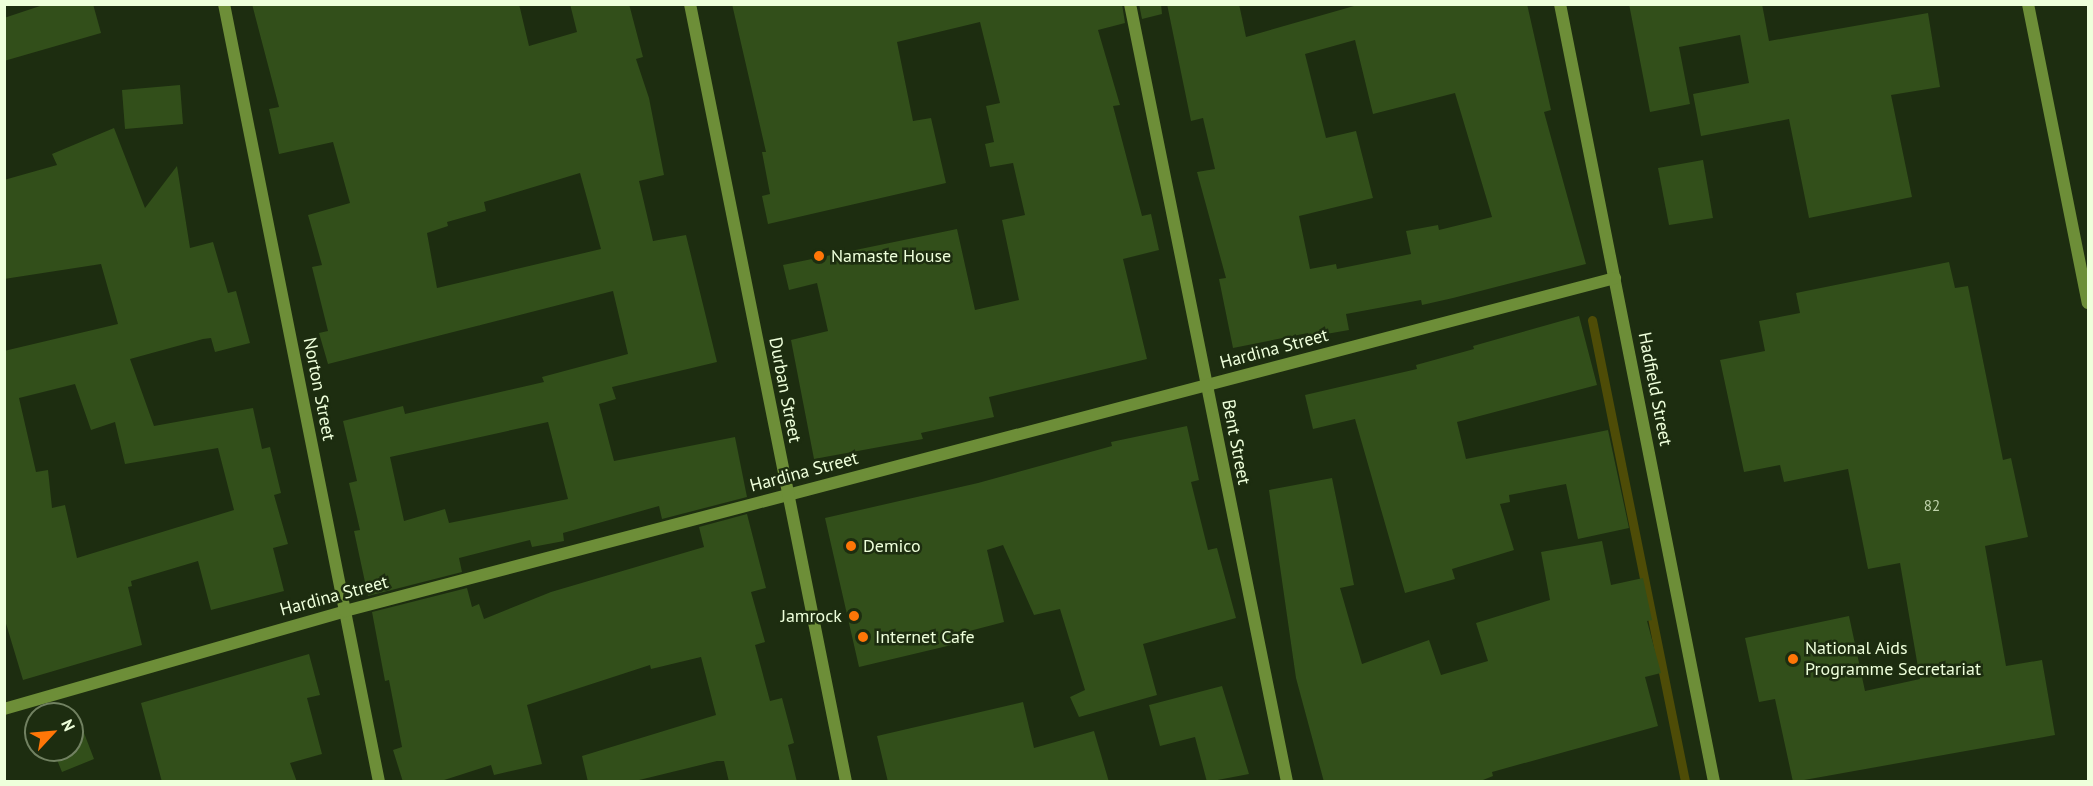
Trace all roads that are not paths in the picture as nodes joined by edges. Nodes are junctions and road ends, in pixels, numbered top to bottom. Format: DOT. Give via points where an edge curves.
graph roads {
  1 [pos="224,4"];
  2 [pos="690,4"];
  3 [pos="1130,4"];
  4 [pos="1560,4"];
  5 [pos="2028,4"];
  6 [pos="1615,278"];
  7 [pos="2088,303"];
  8 [pos="1206,385"];
  9 [pos="788,495"];
  10 [pos="345,611"];
  11 [pos="4,708"];
  12 [pos="379,782"];
  13 [pos="846,782"];
  14 [pos="1287,782"];
  15 [pos="1714,782"];
  1 -- 10 [label="street, Norton Street"];
  2 -- 9 [label="street, Durban Street"];
  3 -- 8 [label="street, Bent Street"];
  4 -- 6 [label="street, Hadfield Street"];
  5 -- 7 [label="street"];
  6 -- 8 [label="street, Hardina Street"];
  6 -- 15 [label="street, Hadfield Street"];
  8 -- 9 [label="street, Hardina Street"];
  8 -- 14 [label="street, Bent Street"];
  9 -- 10 [label="street, Hardina Street"];
  9 -- 13 [label="street, Durban Street"];
  10 -- 11 [label="street, Hardina Street"];
  10 -- 12 [label="street, Norton Street"];
}
